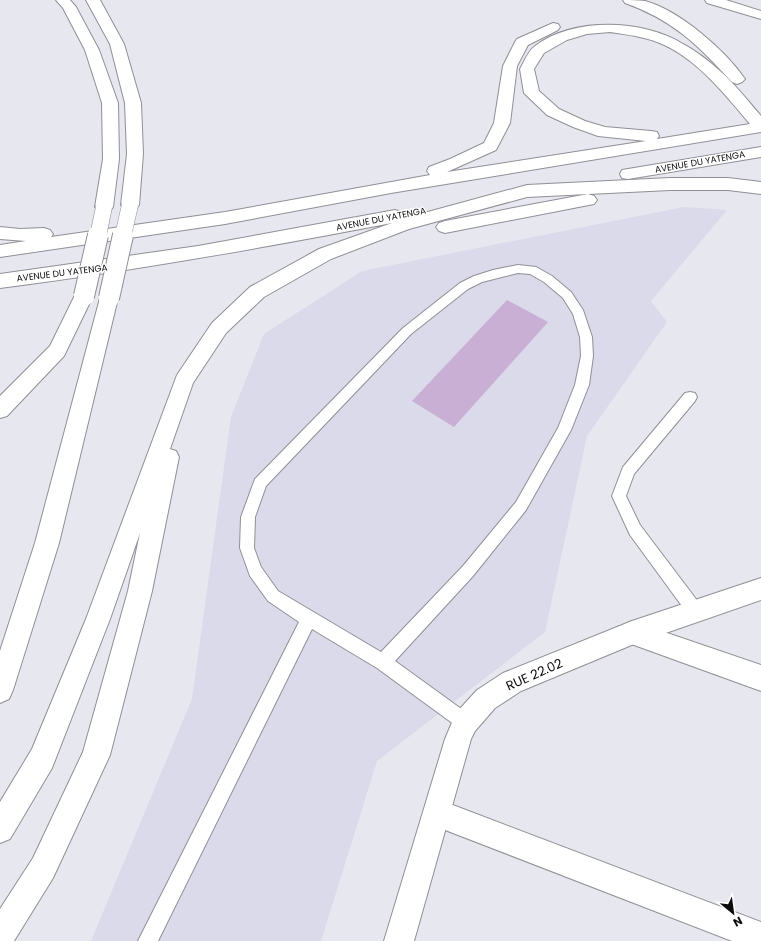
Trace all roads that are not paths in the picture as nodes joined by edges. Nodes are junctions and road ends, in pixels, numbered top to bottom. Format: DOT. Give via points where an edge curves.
graph roads {
  1 [pos="63,0"];
  2 [pos="93,0"];
  3 [pos="630,0"];
  4 [pos="712,0"];
  5 [pos="761,15"];
  6 [pos="724,64"];
  7 [pos="758,102"];
  8 [pos="761,127"];
  9 [pos="740,131"];
  10 [pos="761,152"];
  11 [pos="670,184"];
  12 [pos="391,187"];
  13 [pos="761,188"];
  14 [pos="527,191"];
  15 [pos="155,229"];
  16 [pos="0,233"];
  17 [pos="0,251"];
  18 [pos="325,254"];
  19 [pos="0,281"];
  20 [pos="184,381"];
  21 [pos="690,397"];
  22 [pos="0,410"];
  23 [pos="761,589"];
  24 [pos="696,612"];
  25 [pos="309,619"];
  26 [pos="632,633"];
  27 [pos="383,662"];
  28 [pos="761,678"];
  29 [pos="0,690"];
  30 [pos="466,722"];
  31 [pos="437,813"];
  32 [pos="0,829"];
  33 [pos="0,936"];
  34 [pos="761,937"];
  35 [pos="148,941"];
  36 [pos="399,941"];
  1 -- 22 [label="main road, bridge" via="92,50 110,103 111,159 104,207 84,296 57,351"];
  2 -- 29 [label="main road, bridge" via="116,44 133,103 135,154 130,205 47,543"];
  3 -- 6 [label="main road" via="646,5 678,22 697,36"];
  4 -- 5 [label="main road"];
  6 -- 7 [label="main road"];
  6 -- 12 [label="main road" via="689,40 661,27 614,18 583,20 555,27 522,42 510,66 502,123 490,146 456,163"];
  8 -- 9 [label="main road"];
  8 -- 9 [label="main road" via="714,74 678,46 648,34 610,28 586,30 562,37 539,50 527,69 532,93 553,112 604,132 648,136"];
  9 -- 12 [label="main road"];
  10 -- 14 [label="main road, AVENUE DU YATENGA"];
  11 -- 13 [label="main road" via="728,184"];
  11 -- 14 [label="main road"];
  11 -- 18 [label="main road" via="392,237"];
  12 -- 15 [label="main road"];
  14 -- 18 [label="main road" via="403,225"];
  14 -- 19 [label="main road, AVENUE DU YATENGA" via="149,262"];
  15 -- 16 [label="main road" via="20,235"];
  15 -- 17 [label="main road"];
  18 -- 20 [label="main road" via="257,292 219,328"];
  20 -- 32 [label="main road" via="98,618 42,758"];
  20 -- 33 [label="main road" via="140,591 96,755 43,868"];
  21 -- 24 [label="lane" via="628,471 619,496 635,530"];
  23 -- 24 [label="main road, RUE 22.02"];
  24 -- 26 [label="main road, RUE 22.02"];
  25 -- 27 [label="lane"];
  25 -- 27 [label="lane" via="273,596 255,571 247,548 248,517 260,483 407,331 464,286 497,273 518,269 532,270 548,279 567,295 579,313 586,337 587,356 582,385 564,430 520,506 468,571"];
  25 -- 35 [label="lane"];
  26 -- 28 [label="main road"];
  26 -- 30 [label="main road, RUE 22.02" via="512,682 486,699"];
  27 -- 30 [label="lane"];
  30 -- 31 [label="main road, RUE 22.02" via="458,739"];
  31 -- 34 [label="main road"];
  31 -- 36 [label="main road, RUE 22.02"];
}
